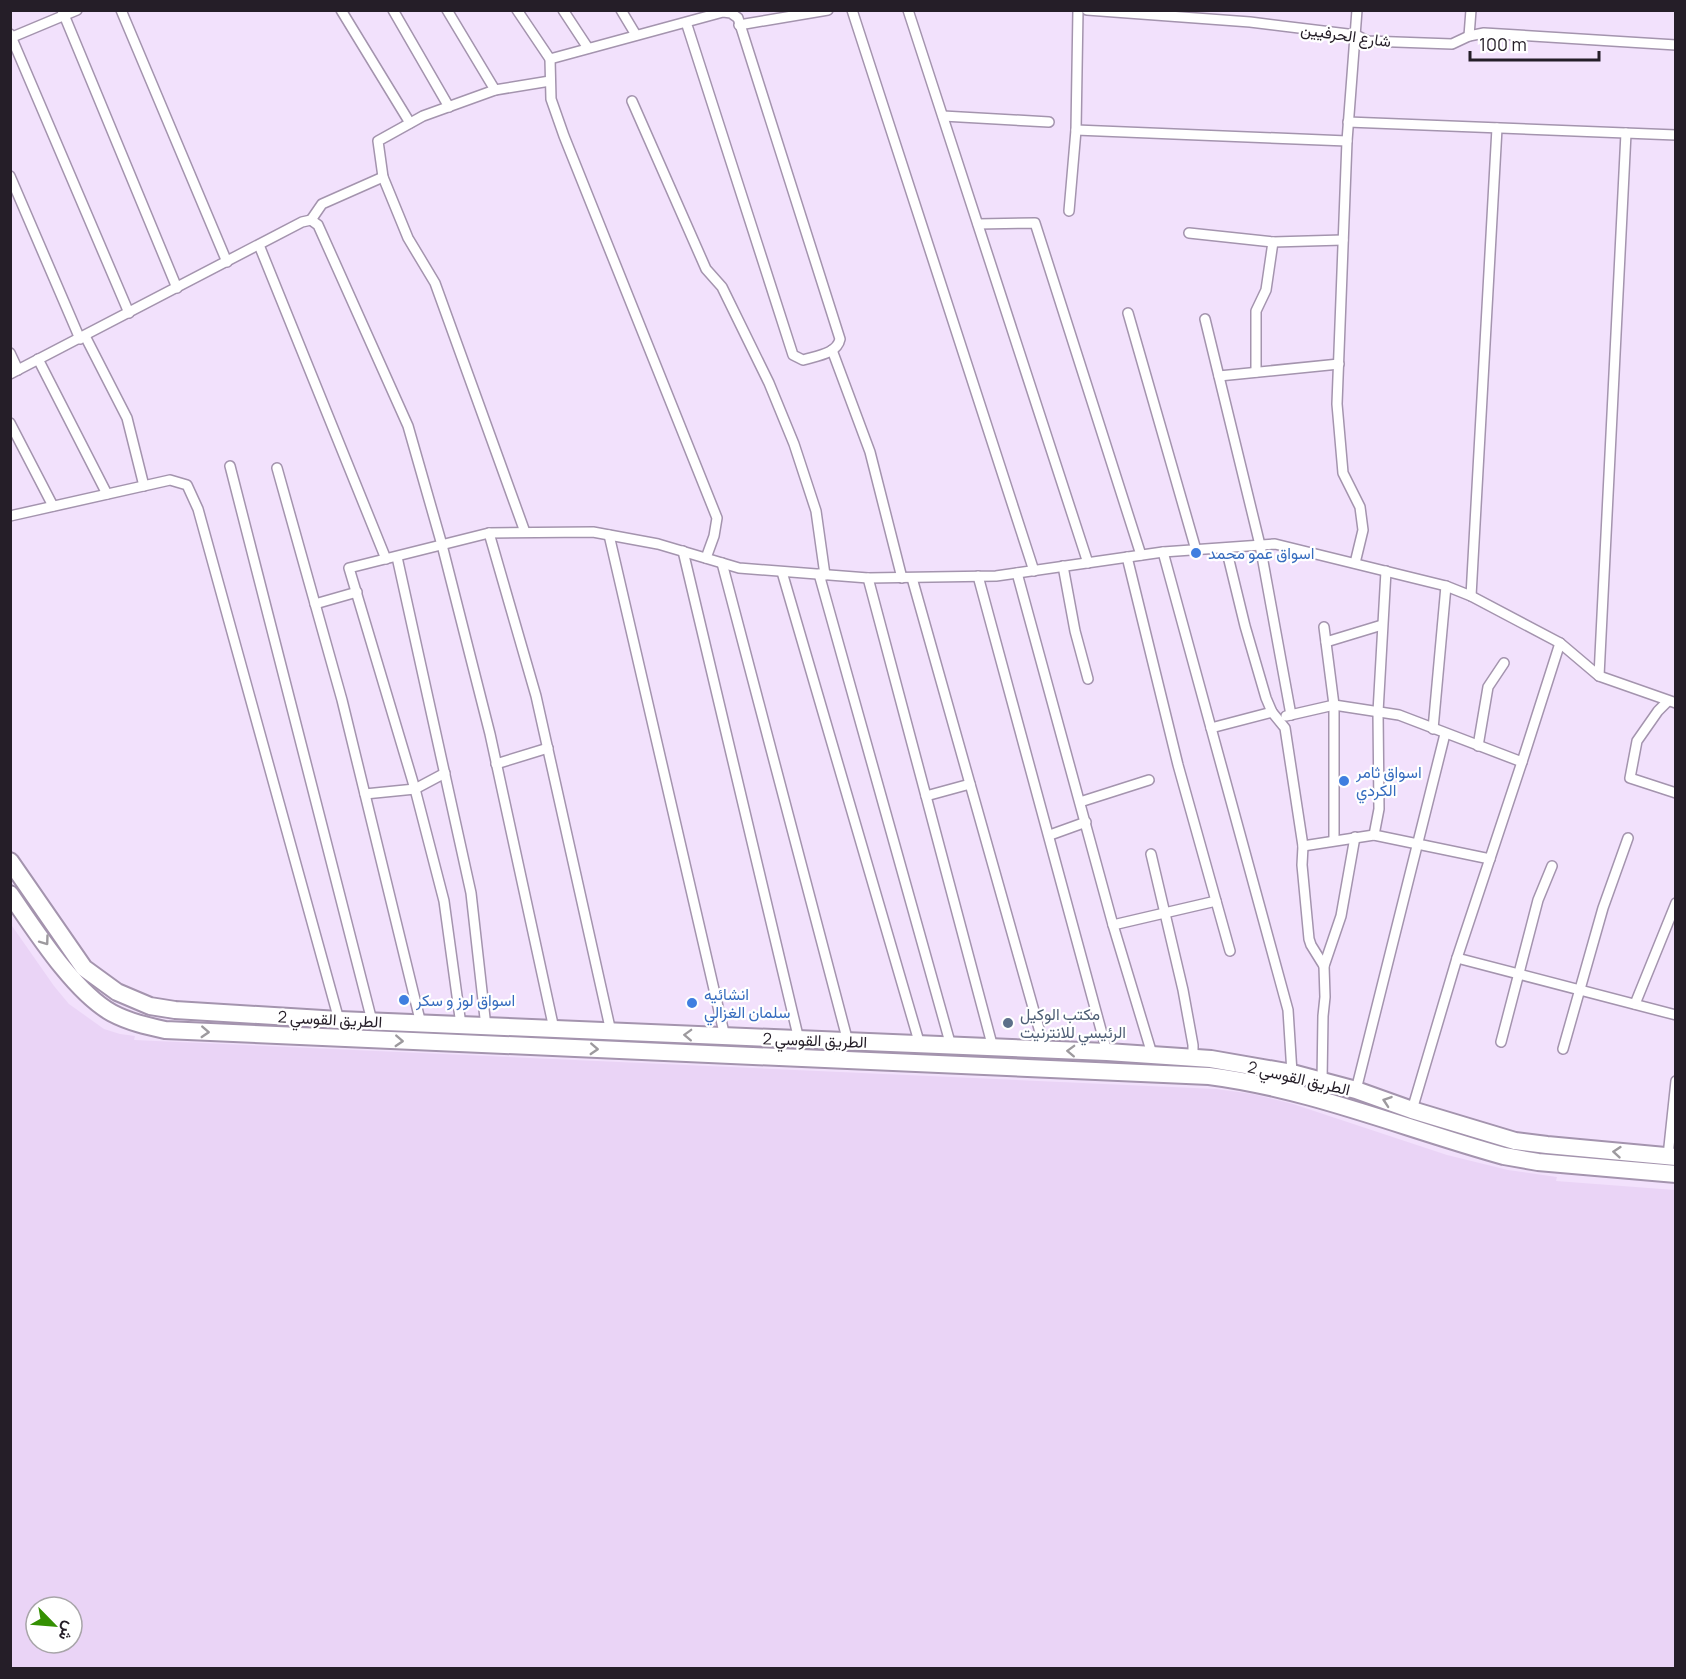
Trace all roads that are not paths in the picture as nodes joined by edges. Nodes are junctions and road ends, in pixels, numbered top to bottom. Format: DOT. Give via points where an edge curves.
graph roads {
  1 [pos="76,10"];
  2 [pos="121,10"];
  3 [pos="341,10"];
  4 [pos="393,10"];
  5 [pos="447,10"];
  6 [pos="517,10"];
  7 [pos="563,10"];
  8 [pos="621,10"];
  9 [pos="686,10"];
  10 [pos="828,10"];
  11 [pos="852,10"];
  12 [pos="908,10"];
  13 [pos="1078,10"];
  14 [pos="1088,10"];
  15 [pos="1251,10"];
  16 [pos="1357,10"];
  17 [pos="1471,10"];
  18 [pos="63,13"];
  19 [pos="1146,13"];
  20 [pos="689,21"];
  21 [pos="1250,22"];
  22 [pos="739,25"];
  23 [pos="636,35"];
  24 [pos="1356,35"];
  25 [pos="1469,36"];
  26 [pos="11,37"];
  27 [pos="1676,45"];
  28 [pos="588,48"];
  29 [pos="550,58"];
  30 [pos="550,81"];
  31 [pos="495,90"];
  32 [pos="632,101"];
  33 [pos="449,106"];
  34 [pos="943,116"];
  35 [pos="1049,122"];
  36 [pos="1348,122"];
  37 [pos="410,123"];
  38 [pos="1497,128"];
  39 [pos="1076,130"];
  40 [pos="1626,134"];
  41 [pos="1676,135"];
  42 [pos="1347,141"];
  43 [pos="10,176"];
  44 [pos="383,177"];
  45 [pos="1069,211"];
  46 [pos="311,220"];
  47 [pos="978,224"];
  48 [pos="1189,233"];
  49 [pos="1343,240"];
  50 [pos="1273,242"];
  51 [pos="259,245"];
  52 [pos="227,262"];
  53 [pos="177,288"];
  54 [pos="129,313"];
  55 [pos="1128,314"];
  56 [pos="1205,319"];
  57 [pos="82,337"];
  58 [pos="832,350"];
  59 [pos="10,353"];
  60 [pos="38,360"];
  61 [pos="1339,364"];
  62 [pos="14,372"];
  63 [pos="1256,372"];
  64 [pos="1219,376"];
  65 [pos="10,423"];
  66 [pos="230,466"];
  67 [pos="277,468"];
  68 [pos="144,486"];
  69 [pos="107,494"];
  70 [pos="53,506"];
  71 [pos="10,516"];
  72 [pos="525,532"];
  73 [pos="489,533"];
  74 [pos="609,535"];
  75 [pos="442,545"];
  76 [pos="1260,545"];
  77 [pos="1226,548"];
  78 [pos="1196,550"];
  79 [pos="683,551"];
  80 [pos="1163,552"];
  81 [pos="1141,555"];
  82 [pos="397,557"];
  83 [pos="1127,557"];
  84 [pos="706,558"];
  85 [pos="386,559"];
  86 [pos="722,563"];
  87 [pos="1088,563"];
  88 [pos="1355,563"];
  89 [pos="1063,566"];
  90 [pos="1034,571"];
  91 [pos="1386,571"];
  92 [pos="782,572"];
  93 [pos="1017,573"];
  94 [pos="822,575"];
  95 [pos="978,576"];
  96 [pos="868,578"];
  97 [pos="902,578"];
  98 [pos="912,578"];
  99 [pos="1446,586"];
  100 [pos="357,592"];
  101 [pos="1471,596"];
  102 [pos="315,604"];
  103 [pos="1382,625"];
  104 [pos="1324,627"];
  105 [pos="1326,642"];
  106 [pos="1560,643"];
  107 [pos="1504,663"];
  108 [pos="1599,676"];
  109 [pos="1088,679"];
  110 [pos="1672,702"];
  111 [pos="1334,705"];
  112 [pos="1378,712"];
  113 [pos="1275,715"];
  114 [pos="1291,715"];
  115 [pos="1211,728"];
  116 [pos="1433,729"];
  117 [pos="1445,734"];
  118 [pos="1478,746"];
  119 [pos="548,748"];
  120 [pos="1522,762"];
  121 [pos="496,764"];
  122 [pos="446,773"];
  123 [pos="1149,780"];
  124 [pos="970,783"];
  125 [pos="415,789"];
  126 [pos="1676,793"];
  127 [pos="366,794"];
  128 [pos="926,796"];
  129 [pos="1080,802"];
  130 [pos="1086,822"];
  131 [pos="1374,835"];
  132 [pos="1050,836"];
  133 [pos="1355,837"];
  134 [pos="1628,838"];
  135 [pos="1334,840"];
  136 [pos="1417,845"];
  137 [pos="1303,846"];
  138 [pos="1151,854"];
  139 [pos="1490,859"];
  140 [pos="10,861"];
  141 [pos="1552,866"];
  142 [pos="10,894"];
  143 [pos="1216,901"];
  144 [pos="1676,903"];
  145 [pos="1164,913"];
  146 [pos="1113,925"];
  147 [pos="1230,951"];
  148 [pos="1457,958"];
  149 [pos="1324,966"];
  150 [pos="1518,974"];
  151 [pos="1579,990"];
  152 [pos="1635,1004"];
  153 [pos="1676,1015"];
  154 [pos="339,1020"];
  155 [pos="372,1022"];
  156 [pos="421,1024"];
  157 [pos="461,1025"];
  158 [pos="486,1026"];
  159 [pos="554,1029"];
  160 [pos="611,1032"];
  161 [pos="721,1037"];
  162 [pos="745,1038"];
  163 [pos="799,1040"];
  164 [pos="848,1042"];
  165 [pos="1501,1042"];
  166 [pos="920,1045"];
  167 [pos="951,1046"];
  168 [pos="993,1048"];
  169 [pos="1563,1049"];
  170 [pos="1045,1050"];
  171 [pos="1107,1052"];
  172 [pos="1152,1054"];
  173 [pos="716,1055"];
  174 [pos="743,1056"];
  175 [pos="1193,1058"];
  176 [pos="1292,1073"];
  177 [pos="1322,1081"];
  178 [pos="1676,1081"];
  179 [pos="1356,1090"];
  180 [pos="1412,1110"];
  181 [pos="1672,1156"];
  182 [pos="1676,1174"];
  1 -- 18 [label="street"];
  2 -- 52 [label="street"];
  3 -- 37 [label="street"];
  4 -- 33 [label="street"];
  5 -- 31 [label="street"];
  6 -- 29 [label="street"];
  7 -- 28 [label="street"];
  8 -- 23 [label="street"];
  9 -- 20 [label="street"];
  10 -- 22 [label="street"];
  11 -- 90 [label="street"];
  12 -- 34 [label="street"];
  13 -- 39 [label="street"];
  14 -- 19 [label="street, شارع الحرفيين"];
  15 -- 21 [label="street"];
  16 -- 24 [label="street"];
  17 -- 25 [label="street"];
  18 -- 26 [label="street"];
  18 -- 53 [label="street"];
  19 -- 21 [label="street, شارع الحرفيين"];
  20 -- 22 [label="street" via="723,12 738,18"];
  20 -- 23 [label="street"];
  20 -- 58 [label="street" via="793,355 803,360"];
  21 -- 24 [label="street, شارع الحرفيين"];
  22 -- 58 [label="street" via="840,339"];
  23 -- 28 [label="street"];
  24 -- 25 [label="street, شارع الحرفيين" via="1368,41 1428,44 1452,44"];
  24 -- 36 [label="street"];
  25 -- 27 [label="street, شارع الحرفيين" via="1484,33"];
  26 -- 54 [label="street"];
  28 -- 29 [label="street"];
  29 -- 30 [label="street"];
  30 -- 31 [label="street"];
  30 -- 84 [label="street" via="551,99 564,136 717,518"];
  31 -- 33 [label="street"];
  32 -- 94 [label="street" via="706,269 722,287 794,444 816,511"];
  33 -- 37 [label="street"];
  34 -- 35 [label="street"];
  34 -- 47 [label="street"];
  36 -- 38 [label="street"];
  36 -- 42 [label="street"];
  37 -- 44 [label="street" via="378,141"];
  38 -- 40 [label="street"];
  38 -- 101 [label="street"];
  39 -- 42 [label="street"];
  39 -- 45 [label="street"];
  40 -- 41 [label="street"];
  40 -- 108 [label="street"];
  42 -- 49 [label="street"];
  43 -- 57 [label="street"];
  44 -- 46 [label="street" via="321,204"];
  44 -- 72 [label="street" via="408,238 435,283"];
  46 -- 51 [label="street"];
  46 -- 75 [label="street" via="318,225 408,426"];
  47 -- 81 [label="street" via="1035,223"];
  47 -- 87 [label="street"];
  48 -- 50 [label="street"];
  49 -- 50 [label="street"];
  49 -- 61 [label="street"];
  50 -- 63 [label="street" via="1266,290 1256,311"];
  51 -- 52 [label="street"];
  51 -- 85 [label="street"];
  52 -- 53 [label="street"];
  53 -- 54 [label="street"];
  54 -- 57 [label="street"];
  55 -- 78 [label="street"];
  56 -- 64 [label="street"];
  57 -- 60 [label="street"];
  57 -- 68 [label="street" via="127,418"];
  58 -- 97 [label="street" via="870,452"];
  59 -- 62 [label="street"];
  60 -- 62 [label="street"];
  60 -- 69 [label="street"];
  61 -- 63 [label="street"];
  61 -- 88 [label="street" via="1337,404 1343,473 1360,507 1364,530"];
  63 -- 64 [label="street"];
  64 -- 76 [label="street"];
  65 -- 70 [label="street"];
  66 -- 155 [label="street"];
  67 -- 102 [label="street"];
  68 -- 69 [label="street"];
  68 -- 154 [label="street" via="170,480 187,485 193,496"];
  69 -- 70 [label="street"];
  70 -- 71 [label="street"];
  72 -- 73 [label="street"];
  72 -- 74 [label="street"];
  73 -- 75 [label="street"];
  73 -- 119 [label="street" via="537,696"];
  74 -- 79 [label="street"];
  74 -- 161 [label="street"];
  75 -- 82 [label="street"];
  75 -- 121 [label="street"];
  76 -- 77 [label="street"];
  76 -- 88 [label="street" via="1275,544"];
  76 -- 114 [label="street"];
  77 -- 78 [label="street"];
  77 -- 113 [label="street" via="1245,626"];
  78 -- 80 [label="street"];
  79 -- 84 [label="street"];
  79 -- 163 [label="street"];
  80 -- 81 [label="street"];
  80 -- 115 [label="street"];
  81 -- 83 [label="street"];
  82 -- 85 [label="street"];
  82 -- 122 [label="street"];
  83 -- 87 [label="street"];
  83 -- 143 [label="street"];
  84 -- 86 [label="street"];
  85 -- 100 [label="street" via="349,568"];
  86 -- 92 [label="street"];
  86 -- 164 [label="street"];
  87 -- 89 [label="street"];
  88 -- 91 [label="street"];
  89 -- 90 [label="street"];
  89 -- 109 [label="street"];
  90 -- 93 [label="street"];
  91 -- 99 [label="street"];
  91 -- 103 [label="street"];
  92 -- 94 [label="street"];
  92 -- 166 [label="street"];
  93 -- 95 [label="street"];
  93 -- 129 [label="street"];
  94 -- 96 [label="street"];
  94 -- 167 [label="street"];
  95 -- 98 [label="street"];
  95 -- 132 [label="street"];
  96 -- 97 [label="street"];
  96 -- 128 [label="street"];
  97 -- 98 [label="street"];
  98 -- 124 [label="street"];
  99 -- 101 [label="street"];
  99 -- 116 [label="street"];
  100 -- 102 [label="street"];
  100 -- 125 [label="street"];
  101 -- 106 [label="street"];
  102 -- 127 [label="street"];
  103 -- 105 [label="street"];
  103 -- 112 [label="street"];
  104 -- 105 [label="street"];
  105 -- 111 [label="street"];
  106 -- 108 [label="street"];
  106 -- 120 [label="street"];
  107 -- 118 [label="street" via="1488,687"];
  108 -- 110 [label="street"];
  110 -- 126 [label="street" via="1658,711 1637,741 1630,778"];
  111 -- 112 [label="street"];
  111 -- 114 [label="street"];
  111 -- 135 [label="street"];
  112 -- 116 [label="street"];
  112 -- 131 [label="street" via="1379,810"];
  113 -- 114 [label="street"];
  113 -- 115 [label="street"];
  113 -- 137 [label="street" via="1285,728"];
  115 -- 176 [label="street" via="1288,1010"];
  116 -- 117 [label="street"];
  117 -- 118 [label="street"];
  117 -- 136 [label="street"];
  118 -- 120 [label="street"];
  119 -- 121 [label="street"];
  119 -- 160 [label="street"];
  120 -- 139 [label="street"];
  121 -- 159 [label="street"];
  122 -- 125 [label="street"];
  122 -- 158 [label="street" via="471,893"];
  123 -- 129 [label="street"];
  124 -- 128 [label="street"];
  124 -- 170 [label="street"];
  125 -- 127 [label="street"];
  125 -- 157 [label="street" via="444,901"];
  127 -- 156 [label="street"];
  128 -- 168 [label="street"];
  129 -- 130 [label="street"];
  130 -- 132 [label="street"];
  130 -- 146 [label="street"];
  131 -- 133 [label="street"];
  131 -- 136 [label="street"];
  132 -- 171 [label="street"];
  133 -- 135 [label="street"];
  133 -- 149 [label="street" via="1341,916"];
  134 -- 151 [label="street"];
  135 -- 137 [label="street"];
  136 -- 139 [label="street"];
  136 -- 179 [label="street"];
  137 -- 149 [label="street" via="1309,939"];
  138 -- 145 [label="street"];
  139 -- 148 [label="street"];
  140 -- 154 [label="highway, الطريق القوسي 2" via="84,968 117,992 150,1006 175,1010"];
  141 -- 150 [label="street" via="1538,900"];
  142 -- 173 [label="highway, الطريق القوسي 2, one-way" via="74,980 97,1003 131,1022 165,1030"];
  143 -- 145 [label="street"];
  143 -- 147 [label="street"];
  144 -- 152 [label="street"];
  145 -- 146 [label="street"];
  145 -- 175 [label="street" via="1183,990"];
  146 -- 172 [label="street"];
  148 -- 150 [label="street"];
  148 -- 180 [label="street"];
  149 -- 177 [label="street"];
  150 -- 151 [label="street"];
  150 -- 165 [label="street"];
  151 -- 152 [label="street"];
  151 -- 169 [label="street"];
  152 -- 153 [label="street"];
  154 -- 155 [label="highway, الطريق القوسي 2"];
  155 -- 156 [label="highway, الطريق القوسي 2"];
  156 -- 157 [label="highway, الطريق القوسي 2"];
  157 -- 158 [label="highway, الطريق القوسي 2"];
  158 -- 159 [label="highway, الطريق القوسي 2"];
  159 -- 160 [label="highway, الطريق القوسي 2"];
  161 -- 160 [label="highway, الطريق القوسي 2, one-way"];
  161 -- 162 [label="highway, الطريق القوسي 2"];
  161 -- 173 [label="highway"];
  162 -- 163 [label="highway, الطريق القوسي 2"];
  162 -- 174 [label="highway"];
  163 -- 164 [label="highway, الطريق القوسي 2"];
  164 -- 166 [label="highway, الطريق القوسي 2"];
  166 -- 167 [label="highway, الطريق القوسي 2"];
  167 -- 168 [label="highway, الطريق القوسي 2"];
  168 -- 170 [label="highway, الطريق القوسي 2"];
  171 -- 170 [label="highway, الطريق القوسي 2, one-way"];
  171 -- 172 [label="highway, الطريق القوسي 2"];
  172 -- 175 [label="highway, الطريق القوسي 2"];
  173 -- 174 [label="highway, الطريق القوسي 2"];
  174 -- 182 [label="highway, الطريق القوسي 2" via="1227,1078 1290,1091 1504,1156"];
  175 -- 176 [label="highway, الطريق القوسي 2"];
  176 -- 177 [label="highway, الطريق القوسي 2"];
  177 -- 179 [label="highway, الطريق القوسي 2"];
  178 -- 181 [label="street"];
  180 -- 179 [label="highway, الطريق القوسي 2, one-way"];
  181 -- 180 [label="highway, الطريق القوسي 2, one-way" via="1515,1141"];
}
